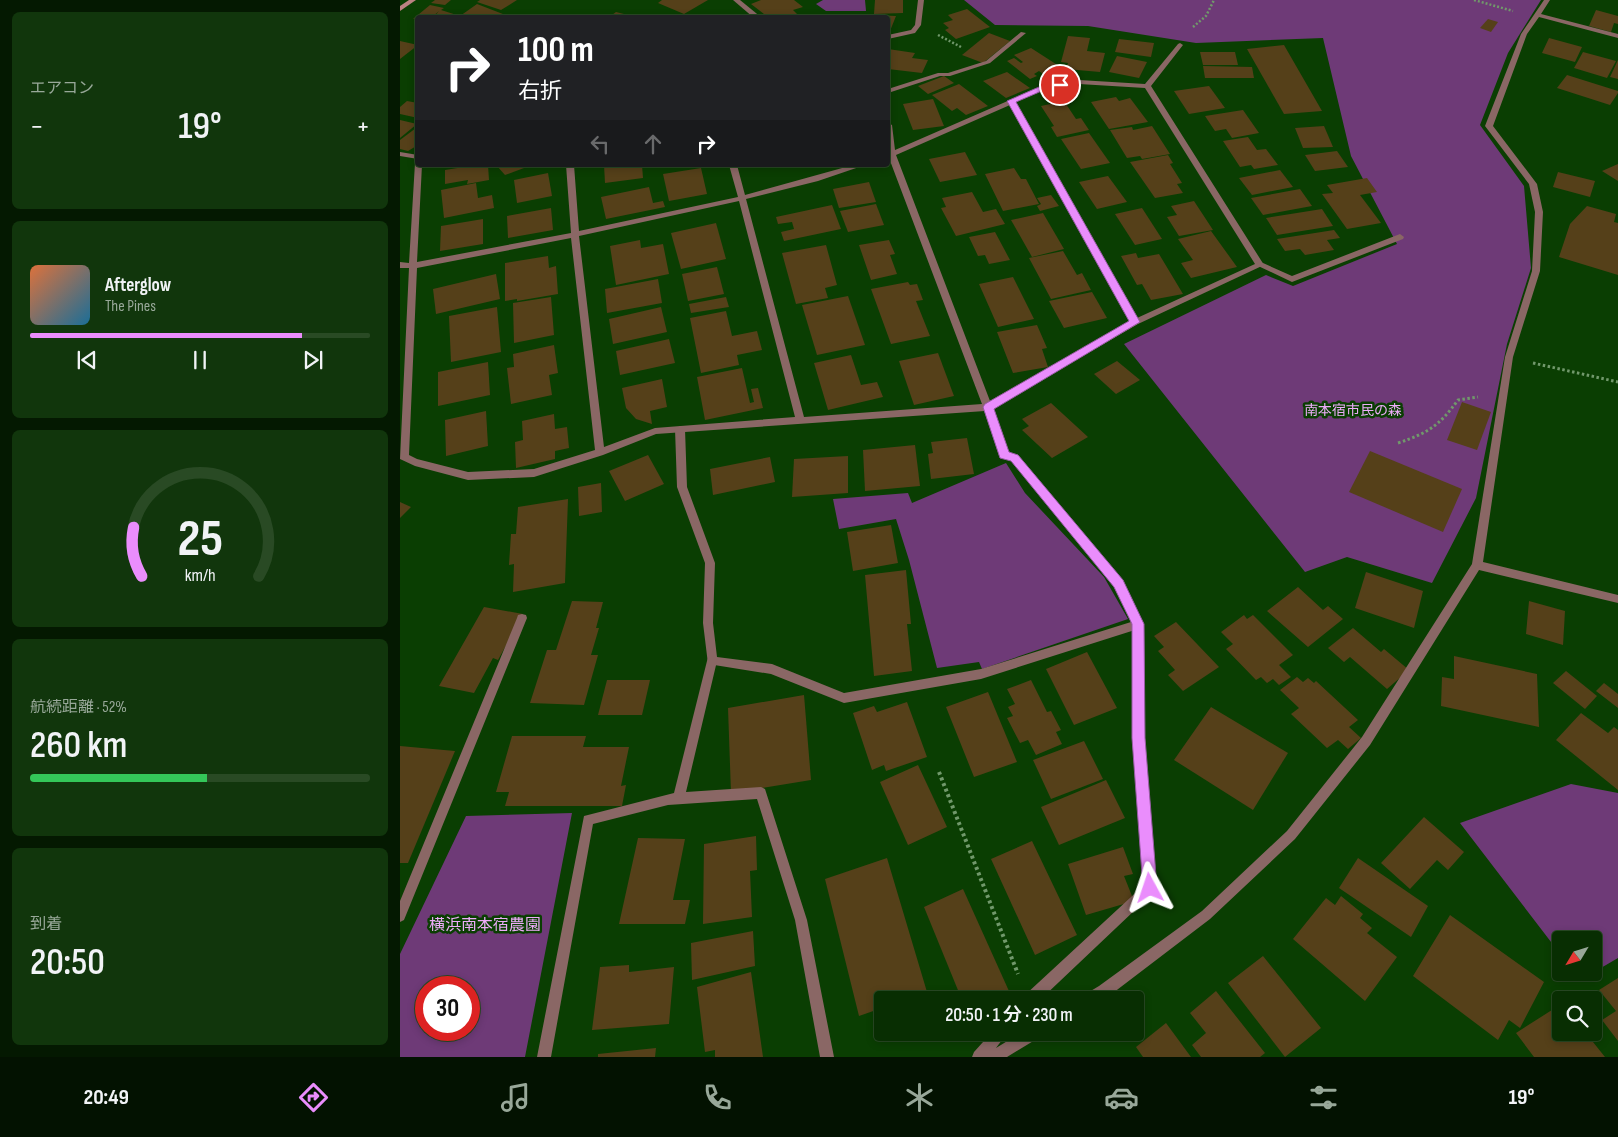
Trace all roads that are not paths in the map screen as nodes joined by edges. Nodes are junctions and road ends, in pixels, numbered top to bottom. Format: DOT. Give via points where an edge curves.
graph roads {
  1 [pos="413,0"];
  2 [pos="736,0"];
  3 [pos="921,0"];
  4 [pos="1547,0"];
  5 [pos="400,9"];
  6 [pos="755,15"];
  7 [pos="1537,15"];
  8 [pos="1023,33"];
  9 [pos="1618,36"];
  10 [pos="890,37"];
  11 [pos="1180,45"];
  12 [pos="1147,86"];
  13 [pos="890,90"];
  14 [pos="1011,101"];
  15 [pos="400,154"];
  16 [pos="890,156"];
  17 [pos="415,157"];
  18 [pos="418,167"];
  19 [pos="570,167"];
  20 [pos="734,167"];
  21 [pos="855,167"];
  22 [pos="743,198"];
  23 [pos="575,235"];
  24 [pos="1400,237"];
  25 [pos="400,265"];
  26 [pos="1260,265"];
  27 [pos="412,266"];
  28 [pos="1135,322"];
  29 [pos="988,407"];
  30 [pos="800,419"];
  31 [pos="680,430"];
  32 [pos="600,452"];
  33 [pos="402,456"];
  34 [pos="1476,565"];
  35 [pos="1618,599"];
  36 [pos="522,618"];
  37 [pos="1138,624"];
  38 [pos="712,661"];
  39 [pos="679,798"];
  40 [pos="400,916"];
  41 [pos="1040,991"];
  42 [pos="1104,991"];
  43 [pos="993,1041"];
  44 [pos="1020,1041"];
  45 [pos="544,1057"];
  46 [pos="827,1057"];
  47 [pos="979,1057"];
  48 [pos="994,1057"];
  1 -- 5 [label="street"];
  2 -- 6 [label="street"];
  3 -- 10 [label="street" via="918,25 913,32"];
  4 -- 7 [label="street"];
  7 -- 9 [label="street"];
  7 -- 34 [label="street" via="1521,40 1489,126 1533,184 1539,212 1536,271 1509,357"];
  8 -- 13 [label="street" via="988,62"];
  11 -- 12 [label="street"];
  12 -- 14 [label="street" via="1079,82 1042,88"];
  12 -- 26 [label="street"];
  14 -- 16 [label="street"];
  14 -- 28 [label="street"];
  15 -- 17 [label="street"];
  16 -- 29 [label="street"];
  18 -- 27 [label="street"];
  19 -- 23 [label="street"];
  20 -- 22 [label="street"];
  21 -- 22 [label="street"];
  22 -- 23 [label="street"];
  22 -- 30 [label="street"];
  23 -- 27 [label="street"];
  23 -- 32 [label="street"];
  24 -- 26 [label="street" via="1292,279"];
  25 -- 27 [label="street"];
  26 -- 28 [label="street"];
  27 -- 33 [label="street"];
  28 -- 29 [label="street"];
  29 -- 30 [label="street"];
  29 -- 37 [label="street" via="1004,455 1015,458 1118,583"];
  30 -- 31 [label="street"];
  31 -- 32 [label="street" via="655,430"];
  31 -- 38 [label="street" via="682,487 710,563 708,623"];
  32 -- 33 [label="street" via="534,473 468,476"];
  34 -- 35 [label="street"];
  34 -- 42 [label="street" via="1366,741 1291,835 1206,915"];
  36 -- 40 [label="street"];
  37 -- 38 [label="street" via="981,674 844,698 772,669"];
  37 -- 41 [label="street" via="1138,738 1150,888"];
  38 -- 39 [label="street"];
  39 -- 45 [label="street" via="588,820"];
  39 -- 46 [label="street" via="761,793 801,920"];
  43 -- 47 [label="street"];
  44 -- 48 [label="street"];
}
